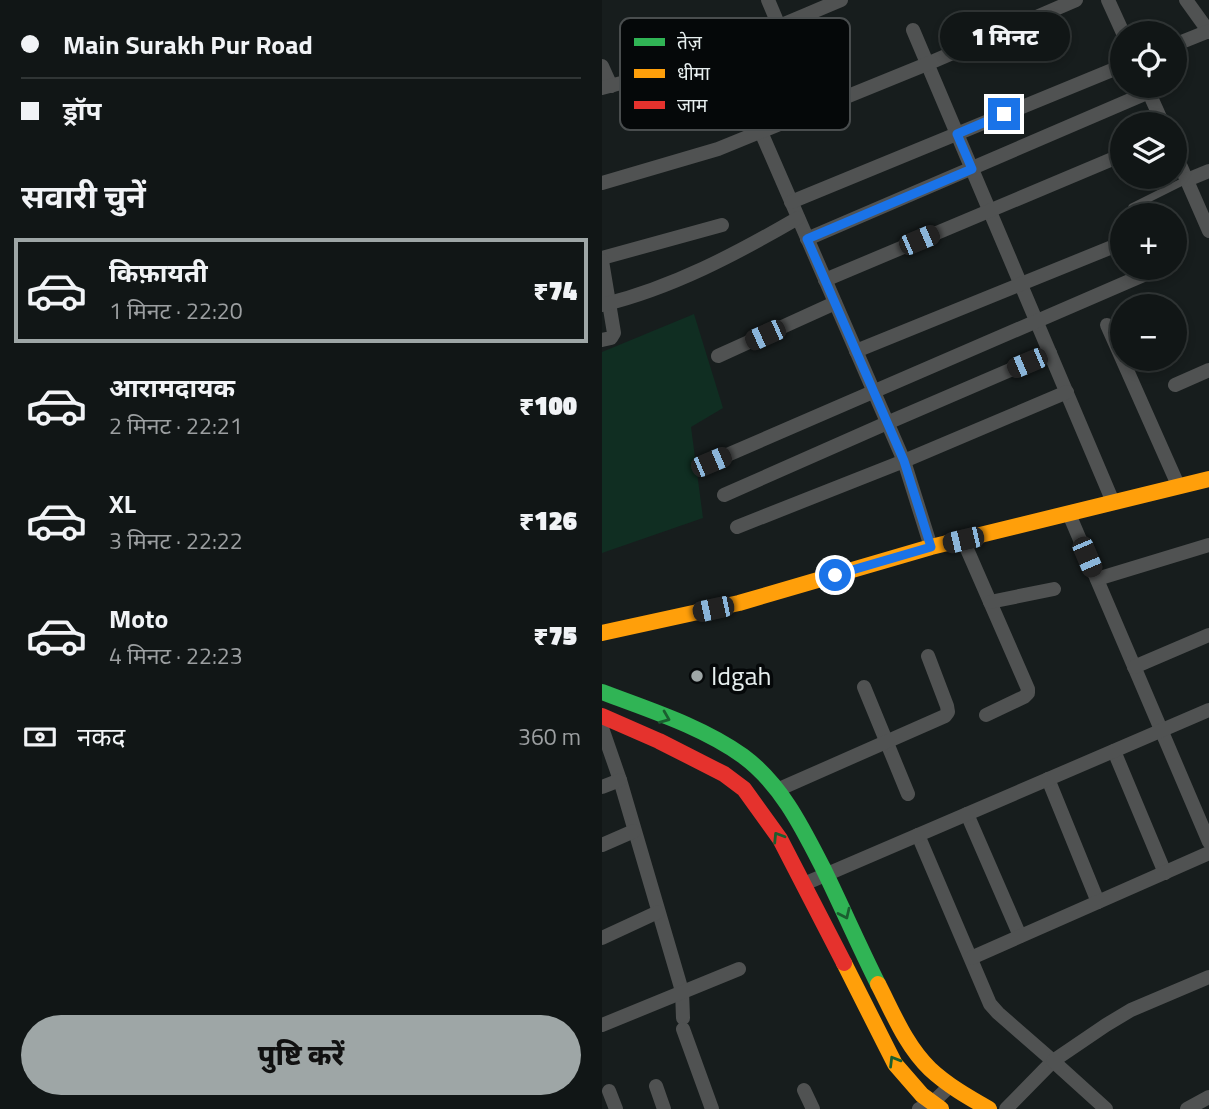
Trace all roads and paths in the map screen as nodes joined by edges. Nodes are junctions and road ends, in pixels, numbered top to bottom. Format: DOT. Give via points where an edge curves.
graph roads {
  1 [pos="768,0"];
  2 [pos="841,0"];
  3 [pos="1076,0"];
  4 [pos="1108,0"];
  5 [pos="1186,0"];
  6 [pos="776,18"];
  7 [pos="798,18"];
  8 [pos="1118,21"];
  9 [pos="913,30"];
  10 [pos="1209,31"];
  11 [pos="1187,40"];
  12 [pos="927,64"];
  13 [pos="602,66"];
  14 [pos="1110,71"];
  15 [pos="606,87"];
  16 [pos="850,96"];
  17 [pos="1127,98"];
  18 [pos="766,130"];
  19 [pos="761,132"];
  20 [pos="957,134"];
  21 [pos="1110,160"];
  22 [pos="972,169"];
  23 [pos="1209,171"];
  24 [pos="1187,180"];
  25 [pos="602,183"];
  26 [pos="1169,189"];
  27 [pos="791,202"];
  28 [pos="1140,203"];
  29 [pos="990,211"];
  30 [pos="798,218"];
  31 [pos="722,225"];
  32 [pos="1209,231"];
  33 [pos="807,239"];
  34 [pos="1110,248"];
  35 [pos="602,259"];
  36 [pos="825,280"];
  37 [pos="1134,280"];
  38 [pos="1021,284"];
  39 [pos="835,303"];
  40 [pos="606,304"];
  41 [pos="1037,321"];
  42 [pos="1107,325"];
  43 [pos="602,340"];
  44 [pos="856,351"];
  45 [pos="1050,353"];
  46 [pos="718,356"];
  47 [pos="1209,370"];
  48 [pos="1175,384"];
  49 [pos="874,392"];
  50 [pos="1067,392"];
  51 [pos="887,423"];
  52 [pos="904,461"];
  53 [pos="711,462"];
  54 [pos="1209,478"];
  55 [pos="1178,485"];
  56 [pos="724,495"];
  57 [pos="1113,502"];
  58 [pos="1069,514"];
  59 [pos="737,527"];
  60 [pos="963,540"];
  61 [pos="1209,545"];
  62 [pos="931,547"];
  63 [pos="1097,579"];
  64 [pos="1054,589"];
  65 [pos="990,602"];
  66 [pos="602,633"];
  67 [pos="1209,635"];
  68 [pos="928,656"];
  69 [pos="1134,667"];
  70 [pos="864,687"];
  71 [pos="602,693"];
  72 [pos="1209,710"];
  73 [pos="986,715"];
  74 [pos="602,716"];
  75 [pos="602,727"];
  76 [pos="1161,730"];
  77 [pos="887,741"];
  78 [pos="1114,751"];
  79 [pos="1048,779"];
  80 [pos="620,780"];
  81 [pos="602,788"];
  82 [pos="777,790"];
  83 [pos="908,794"];
  84 [pos="967,814"];
  85 [pos="634,831"];
  86 [pos="918,835"];
  87 [pos="1209,842"];
  88 [pos="602,845"];
  89 [pos="1209,853"];
  90 [pos="1166,873"];
  91 [pos="826,875"];
  92 [pos="804,884"];
  93 [pos="1098,902"];
  94 [pos="658,912"];
  95 [pos="1020,936"];
  96 [pos="602,938"];
  97 [pos="971,958"];
  98 [pos="738,969"];
  99 [pos="1209,977"];
  100 [pos="682,991"];
  101 [pos="602,1025"];
  102 [pos="1054,1061"];
  103 [pos="951,1085"];
  104 [pos="656,1086"];
  105 [pos="804,1090"];
  106 [pos="609,1091"];
  107 [pos="1209,1097"];
  108 [pos="930,1107"];
  109 [pos="616,1109"];
  110 [pos="664,1109"];
  111 [pos="712,1109"];
  112 [pos="813,1109"];
  113 [pos="989,1109"];
  114 [pos="1006,1109"];
  115 [pos="1106,1109"];
  116 [pos="1187,1109"];
  1 -- 6 [label="street"];
  2 -- 7 [label="street"];
  3 -- 12 [label="street"];
  4 -- 8 [label="street"];
  5 -- 10 [label="street"];
  9 -- 12 [label="street"];
  10 -- 11 [label="street"];
  12 -- 16 [label="street"];
  12 -- 20 [label="street"];
  13 -- 15 [label="street"];
  14 -- 20 [label="street"];
  17 -- 22 [label="street"];
  18 -- 19 [label="street"];
  19 -- 25 [label="street"];
  19 -- 27 [label="street"];
  20 -- 22 [label="street"];
  20 -- 27 [label="street"];
  21 -- 29 [label="street"];
  22 -- 29 [label="street"];
  22 -- 33 [label="street"];
  23 -- 24 [label="street"];
  24 -- 32 [label="street"];
  26 -- 28 [label="lane"];
  27 -- 30 [label="street"];
  29 -- 36 [label="street"];
  29 -- 38 [label="street"];
  30 -- 33 [label="street"];
  30 -- 40 [label="street" via="665,286"];
  31 -- 35 [label="street"];
  33 -- 36 [label="street"];
  34 -- 38 [label="street"];
  35 -- 40 [label="street"];
  36 -- 39 [label="street"];
  37 -- 41 [label="street"];
  38 -- 41 [label="street"];
  38 -- 44 [label="street"];
  39 -- 44 [label="street"];
  39 -- 46 [label="street"];
  40 -- 43 [label="street" via="614,333"];
  41 -- 45 [label="street"];
  41 -- 49 [label="street"];
  42 -- 55 [label="street"];
  44 -- 49 [label="street"];
  45 -- 50 [label="street"];
  45 -- 51 [label="street"];
  47 -- 48 [label="street"];
  49 -- 51 [label="street"];
  49 -- 53 [label="street"];
  50 -- 52 [label="street"];
  50 -- 57 [label="street"];
  51 -- 52 [label="street"];
  51 -- 56 [label="street"];
  52 -- 59 [label="street"];
  52 -- 62 [label="street"];
  54 -- 55 [label="main road"];
  55 -- 57 [label="main road"];
  57 -- 58 [label="main road"];
  58 -- 60 [label="main road"];
  58 -- 63 [label="street"];
  60 -- 62 [label="main road"];
  60 -- 65 [label="street"];
  61 -- 63 [label="street"];
  62 -- 66 [label="main road" via="739,603"];
  63 -- 69 [label="street"];
  64 -- 65 [label="street"];
  65 -- 73 [label="street" via="1028,693"];
  67 -- 69 [label="street"];
  68 -- 77 [label="street" via="948,712"];
  69 -- 76 [label="street"];
  70 -- 77 [label="street"];
  71 -- 82 [label="main road, one-way" via="729,747"];
  72 -- 76 [label="street"];
  92 -- 74 [label="main road, one-way" via="780,839 744,789 724,774"];
  75 -- 80 [label="street"];
  76 -- 78 [label="street"];
  76 -- 87 [label="street"];
  77 -- 82 [label="street"];
  77 -- 83 [label="street"];
  78 -- 79 [label="street"];
  78 -- 90 [label="street"];
  79 -- 84 [label="street"];
  79 -- 93 [label="street"];
  80 -- 81 [label="street"];
  80 -- 85 [label="street"];
  82 -- 91 [label="main road"];
  84 -- 86 [label="street"];
  84 -- 95 [label="street"];
  85 -- 88 [label="street"];
  85 -- 94 [label="street"];
  86 -- 91 [label="street"];
  86 -- 97 [label="street"];
  89 -- 90 [label="street"];
  90 -- 93 [label="street"];
  91 -- 92 [label="street"];
  91 -- 103 [label="main road, one-way" via="909,1044"];
  108 -- 92 [label="main road, one-way" via="895,1064"];
  93 -- 95 [label="street"];
  94 -- 96 [label="street"];
  94 -- 100 [label="street"];
  95 -- 97 [label="street"];
  97 -- 102 [label="street" via="990,1004"];
  98 -- 100 [label="street"];
  99 -- 102 [label="street" via="1131,1010"];
  100 -- 101 [label="street"];
  100 -- 111 [label="street" via="683,1023"];
  102 -- 114 [label="street"];
  102 -- 115 [label="street"];
  103 -- 108 [label="street"];
  103 -- 113 [label="main road"];
  104 -- 110 [label="street"];
  105 -- 112 [label="street"];
  106 -- 109 [label="street"];
  107 -- 116 [label="street"];
}
